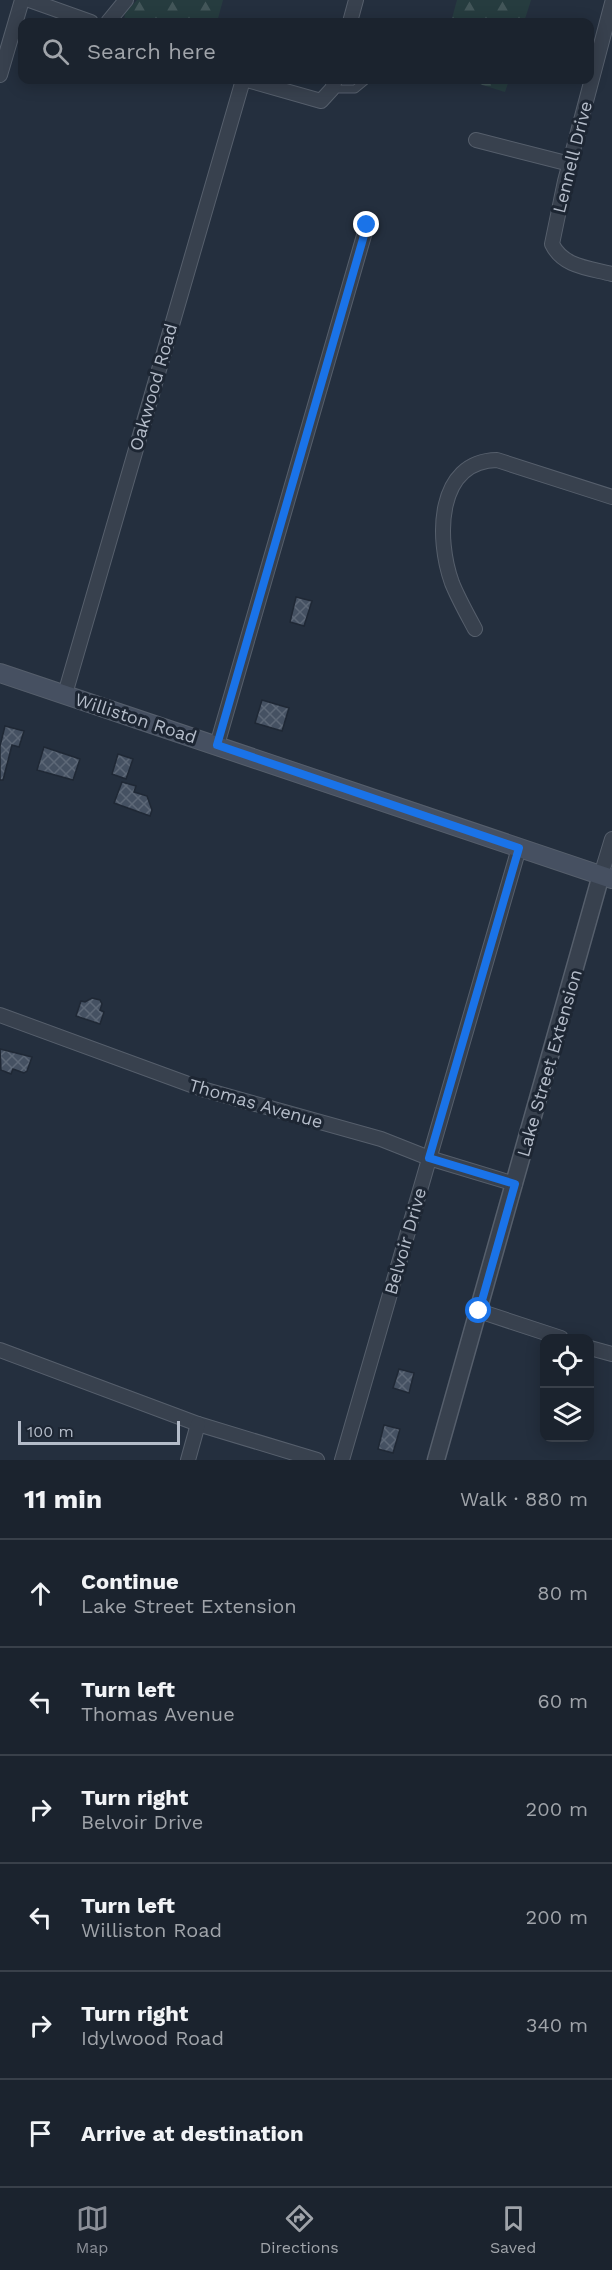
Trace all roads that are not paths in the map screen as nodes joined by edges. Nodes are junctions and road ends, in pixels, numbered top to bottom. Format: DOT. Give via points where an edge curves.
graph roads {
  1 [pos="22,0"];
  2 [pos="29,0"];
  3 [pos="126,0"];
  4 [pos="356,0"];
  5 [pos="612,3"];
  6 [pos="81,18"];
  7 [pos="111,18"];
  8 [pos="351,18"];
  9 [pos="594,72"];
  10 [pos="0,75"];
  11 [pos="244,84"];
  12 [pos="259,84"];
  13 [pos="334,84"];
  14 [pos="361,84"];
  15 [pos="591,84"];
  16 [pos="476,140"];
  17 [pos="570,164"];
  18 [pos="367,225"];
  19 [pos="612,274"];
  20 [pos="612,497"];
  21 [pos="475,628"];
  22 [pos="0,673"];
  23 [pos="65,694"];
  24 [pos="217,745"];
  25 [pos="612,839"];
  26 [pos="519,848"];
  27 [pos="607,877"];
  28 [pos="0,1015"];
  29 [pos="429,1158"];
  30 [pos="515,1184"];
  31 [pos="479,1311"];
  32 [pos="549,1334"];
  33 [pos="594,1349"];
  34 [pos="0,1350"];
  35 [pos="612,1354"];
  36 [pos="198,1424"];
  37 [pos="188,1460"];
  38 [pos="317,1460"];
  39 [pos="342,1460"];
  40 [pos="436,1460"];
  1 -- 10 [label="street"];
  2 -- 6 [label="street"];
  3 -- 7 [label="street"];
  4 -- 8 [label="street"];
  5 -- 9 [label="street, Lennell Drive"];
  11 -- 23 [label="street, Oakwood Road"];
  12 -- 13 [label="street" via="321,101"];
  13 -- 14 [label="lane" via="355,89"];
  15 -- 17 [label="street, Lennell Drive"];
  16 -- 17 [label="street"];
  17 -- 19 [label="street, Lennell Drive" via="552,244 562,259"];
  18 -- 24 [label="street"];
  20 -- 21 [label="street" via="497,460 484,460 461,473 449,494 443,539 452,584"];
  22 -- 23 [label="main road, Williston Road"];
  23 -- 24 [label="main road, Williston Road"];
  24 -- 26 [label="main road, Williston Road"];
  25 -- 27 [label="street, Lake Street Extension"];
  26 -- 27 [label="main road, Williston Road"];
  26 -- 29 [label="street, Belvoir Drive"];
  27 -- 30 [label="street, Lake Street Extension"];
  28 -- 29 [label="street, Thomas Avenue" via="202,1089 381,1139"];
  29 -- 30 [label="street, Thomas Avenue"];
  29 -- 39 [label="street, Belvoir Drive"];
  30 -- 31 [label="street, Lake Street Extension"];
  31 -- 32 [label="street"];
  31 -- 40 [label="street, Lake Street Extension"];
  33 -- 35 [label="street"];
  34 -- 36 [label="street"];
  36 -- 37 [label="street"];
  36 -- 38 [label="street"];
}
